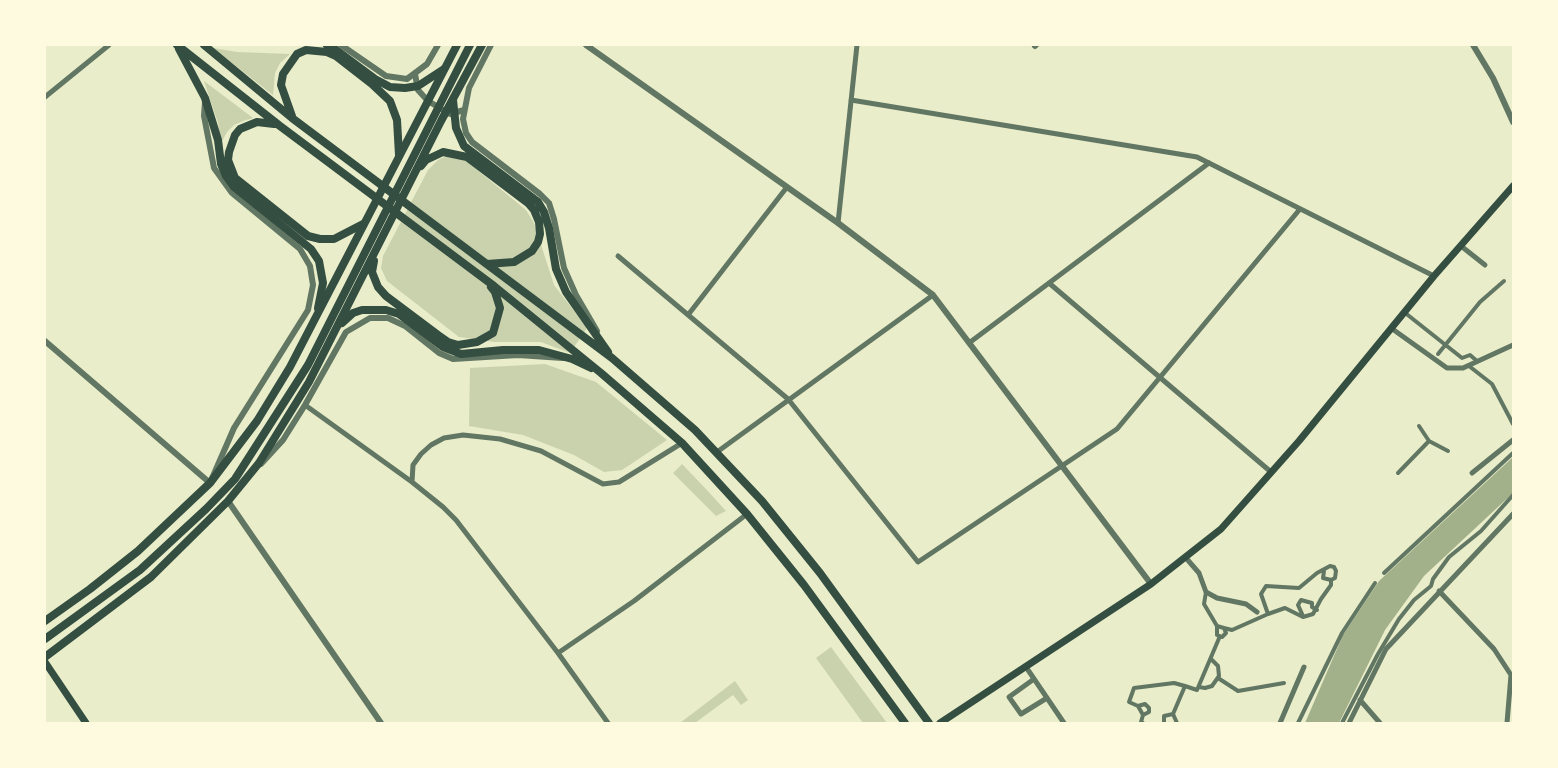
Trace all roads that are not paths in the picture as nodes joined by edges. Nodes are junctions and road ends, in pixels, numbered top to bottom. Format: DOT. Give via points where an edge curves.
graph roads {
  1 [pos="109,45"];
  2 [pos="177,45"];
  3 [pos="204,45"];
  4 [pos="327,45"];
  5 [pos="341,45"];
  6 [pos="438,45"];
  7 [pos="457,45"];
  8 [pos="470,45"];
  9 [pos="482,45"];
  10 [pos="491,45"];
  11 [pos="586,45"];
  12 [pos="857,45"];
  13 [pos="1473,45"];
  14 [pos="444,69"];
  15 [pos="415,74"];
  16 [pos="373,82"];
  17 [pos="45,97"];
  18 [pos="205,98"];
  19 [pos="453,98"];
  20 [pos="851,100"];
  21 [pos="464,110"];
  22 [pos="292,118"];
  23 [pos="1513,122"];
  24 [pos="280,126"];
  25 [pos="399,155"];
  26 [pos="1209,163"];
  27 [pos="416,172"];
  28 [pos="1513,186"];
  29 [pos="788,187"];
  30 [pos="1300,210"];
  31 [pos="837,223"];
  32 [pos="363,224"];
  33 [pos="306,239"];
  34 [pos="1461,246"];
  35 [pos="376,251"];
  36 [pos="618,256"];
  37 [pos="487,264"];
  38 [pos="1485,265"];
  39 [pos="1434,276"];
  40 [pos="484,279"];
  41 [pos="1504,281"];
  42 [pos="1049,283"];
  43 [pos="933,295"];
  44 [pos="312,297"];
  45 [pos="1404,312"];
  46 [pos="317,315"];
  47 [pos="688,315"];
  48 [pos="333,326"];
  49 [pos="353,327"];
  50 [pos="1391,328"];
  51 [pos="45,341"];
  52 [pos="969,343"];
  53 [pos="1445,345"];
  54 [pos="1513,345"];
  55 [pos="1438,354"];
  56 [pos="567,358"];
  57 [pos="612,358"];
  58 [pos="1477,362"];
  59 [pos="1468,365"];
  60 [pos="601,373"];
  61 [pos="1159,379"];
  62 [pos="788,399"];
  63 [pos="305,405"];
  64 [pos="1513,424"];
  65 [pos="1419,426"];
  66 [pos="1513,440"];
  67 [pos="1429,441"];
  68 [pos="682,443"];
  69 [pos="1448,451"];
  70 [pos="717,452"];
  71 [pos="1513,453"];
  72 [pos="1063,467"];
  73 [pos="1271,472"];
  74 [pos="1398,473"];
  75 [pos="1472,473"];
  76 [pos="248,477"];
  77 [pos="412,482"];
  78 [pos="210,483"];
  79 [pos="1513,495"];
  80 [pos="228,501"];
  81 [pos="747,514"];
  82 [pos="1513,514"];
  83 [pos="1186,558"];
  84 [pos="1324,571"];
  85 [pos="1383,573"];
  86 [pos="1331,580"];
  87 [pos="1375,582"];
  88 [pos="1151,584"];
  89 [pos="1439,591"];
  90 [pos="1206,592"];
  91 [pos="1317,610"];
  92 [pos="1257,612"];
  93 [pos="1268,614"];
  94 [pos="1303,617"];
  95 [pos="45,621"];
  96 [pos="1217,626"];
  97 [pos="1224,628"];
  98 [pos="1220,636"];
  99 [pos="45,639"];
  100 [pos="558,653"];
  101 [pos="45,657"];
  102 [pos="1211,659"];
  103 [pos="45,662"];
  104 [pos="1026,667"];
  105 [pos="1304,667"];
  106 [pos="1512,674"];
  107 [pos="1218,678"];
  108 [pos="1034,679"];
  109 [pos="1284,683"];
  110 [pos="1185,686"];
  111 [pos="1199,687"];
  112 [pos="1047,698"];
  113 [pos="1360,700"];
  114 [pos="1138,706"];
  115 [pos="1173,714"];
  116 [pos="1143,715"];
  117 [pos="86,723"];
  118 [pos="381,723"];
  119 [pos="608,723"];
  120 [pos="905,723"];
  121 [pos="929,723"];
  122 [pos="940,723"];
  123 [pos="1064,723"];
  124 [pos="1143,723"];
  125 [pos="1164,723"];
  126 [pos="1177,723"];
  127 [pos="1280,723"];
  128 [pos="1298,723"];
  129 [pos="1342,723"];
  130 [pos="1349,723"];
  131 [pos="1380,723"];
  132 [pos="1507,723"];
  1 -- 17 [label="street"];
  2 -- 18 [label="main road"];
  2 -- 24 [label="main road"];
  3 -- 22 [label="main road"];
  4 -- 16 [label="main road"];
  5 -- 15 [label="street" via="386,76 406,79"];
  6 -- 15 [label="street" via="427,64"];
  7 -- 14 [label="highway"];
  8 -- 48 [label="highway"];
  9 -- 19 [label="main road"];
  10 -- 21 [label="street" via="469,88"];
  11 -- 29 [label="street"];
  12 -- 20 [label="street"];
  13 -- 23 [label="street"];
  14 -- 16 [label="main road" via="418,86 390,87"];
  14 -- 25 [label="highway"];
  15 -- 21 [label="street" via="418,90 428,101 450,114"];
  16 -- 22 [label="main road" via="336,56 317,50 297,54 283,74 281,85"];
  16 -- 25 [label="main road" via="396,112"];
  18 -- 33 [label="main road" via="226,176 234,187"];
  18 -- 44 [label="street" via="204,116 214,168 232,193 300,249 313,277"];
  19 -- 27 [label="main road"];
  19 -- 57 [label="main road" via="456,128 464,146 538,202 566,292"];
  20 -- 26 [label="street" via="1197,157"];
  20 -- 31 [label="street"];
  21 -- 57 [label="street" via="466,133 472,142 549,203 564,268"];
  22 -- 37 [label="main road"];
  24 -- 33 [label="main road" via="257,122 240,129 231,143 228,160 242,185"];
  24 -- 40 [label="main road"];
  25 -- 32 [label="highway"];
  26 -- 30 [label="street"];
  26 -- 42 [label="street"];
  27 -- 35 [label="main road"];
  27 -- 37 [label="main road" via="436,153 453,153 467,157 528,203 539,222 540,234 532,251 514,262"];
  28 -- 34 [label="main road"];
  29 -- 31 [label="street"];
  29 -- 47 [label="street"];
  30 -- 39 [label="street"];
  30 -- 61 [label="street"];
  31 -- 43 [label="street"];
  32 -- 33 [label="main road" via="334,239"];
  32 -- 46 [label="highway"];
  33 -- 46 [label="main road" via="322,270"];
  34 -- 38 [label="street"];
  34 -- 39 [label="main road"];
  35 -- 40 [label="main road" via="372,272 378,287 448,342 458,345 477,342 493,333 500,308 495,292"];
  35 -- 48 [label="main road"];
  36 -- 47 [label="street"];
  37 -- 57 [label="main road"];
  39 -- 45 [label="main road"];
  40 -- 60 [label="main road"];
  41 -- 53 [label="street" via="1480,302"];
  42 -- 52 [label="street"];
  42 -- 61 [label="street"];
  43 -- 52 [label="street"];
  43 -- 62 [label="street"];
  44 -- 49 [label="street" via="336,302 348,314"];
  44 -- 78 [label="street" via="308,310 234,428"];
  45 -- 50 [label="main road"];
  45 -- 53 [label="street"];
  46 -- 78 [label="highway" via="262,413"];
  47 -- 62 [label="street"];
  48 -- 56 [label="main road" via="353,313 371,308 386,310 399,314 443,347 461,354 539,350"];
  48 -- 76 [label="main road" via="304,390"];
  48 -- 99 [label="highway" via="235,479 140,570"];
  49 -- 56 [label="street" via="370,318 388,318 453,359"];
  49 -- 63 [label="street" via="346,332"];
  50 -- 59 [label="street" via="1447,368"];
  50 -- 73 [label="main road"];
  51 -- 78 [label="street"];
  52 -- 72 [label="street"];
  53 -- 55 [label="street"];
  53 -- 58 [label="street" via="1462,358 1470,355"];
  54 -- 58 [label="street"];
  56 -- 60 [label="main road"];
  57 -- 70 [label="main road"];
  58 -- 59 [label="street"];
  59 -- 64 [label="street" via="1492,384"];
  60 -- 68 [label="main road"];
  61 -- 72 [label="street" via="1117,429"];
  61 -- 73 [label="street"];
  62 -- 70 [label="street"];
  62 -- 72 [label="street" via="918,562"];
  63 -- 76 [label="street" via="282,440"];
  63 -- 77 [label="street"];
  65 -- 67 [label="street"];
  66 -- 75 [label="street"];
  67 -- 69 [label="street"];
  67 -- 74 [label="street"];
  68 -- 77 [label="street" via="619,482 603,484 541,451 500,439 463,435 444,438 426,449 413,465"];
  68 -- 81 [label="main road"];
  70 -- 121 [label="main road" via="820,573"];
  71 -- 85 [label="street"];
  72 -- 88 [label="street"];
  73 -- 83 [label="main road" via="1221,529"];
  76 -- 80 [label="main road"];
  77 -- 100 [label="street" via="456,520"];
  78 -- 95 [label="highway" via="138,550"];
  79 -- 129 [label="street" via="1481,531 1449,557 1431,586 1399,619"];
  80 -- 101 [label="main road" via="150,577"];
  80 -- 118 [label="street"];
  81 -- 100 [label="street" via="634,601"];
  81 -- 120 [label="main road"];
  82 -- 89 [label="street"];
  83 -- 88 [label="main road"];
  83 -- 90 [label="street"];
  84 -- 86 [label="street" via="1323,578"];
  84 -- 86 [label="street" via="1334,567 1335,578"];
  84 -- 93 [label="street" via="1299,588 1266,586 1261,594"];
  86 -- 91 [label="street"];
  87 -- 128 [label="street" via="1342,633"];
  88 -- 104 [label="main road"];
  89 -- 106 [label="street"];
  89 -- 113 [label="street" via="1386,649"];
  90 -- 92 [label="street" via="1246,604"];
  90 -- 96 [label="street" via="1204,604"];
  91 -- 94 [label="street"];
  91 -- 94 [label="street" via="1312,603 1301,600 1298,605"];
  93 -- 94 [label="street" via="1285,608"];
  93 -- 97 [label="street" via="1232,630"];
  96 -- 97 [label="street"];
  96 -- 98 [label="street"];
  97 -- 98 [label="street" via="1226,633"];
  98 -- 102 [label="street"];
  100 -- 119 [label="street"];
  102 -- 107 [label="street" via="1218,666"];
  102 -- 111 [label="street"];
  103 -- 117 [label="main road"];
  104 -- 108 [label="street"];
  104 -- 122 [label="main road"];
  105 -- 127 [label="street"];
  106 -- 132 [label="street"];
  107 -- 109 [label="street" via="1238,691"];
  107 -- 111 [label="street" via="1212,686"];
  108 -- 112 [label="street"];
  108 -- 112 [label="street" via="1009,697 1021,714"];
  110 -- 111 [label="street" via="1197,690"];
  110 -- 114 [label="street" via="1174,683 1134,688 1129,702"];
  110 -- 115 [label="street"];
  112 -- 123 [label="street"];
  113 -- 130 [label="street"];
  113 -- 131 [label="street"];
  114 -- 116 [label="street"];
  114 -- 116 [label="street" via="1145,704 1149,708"];
  115 -- 125 [label="street" via="1164,716"];
  115 -- 126 [label="street"];
  116 -- 124 [label="street"];
}
